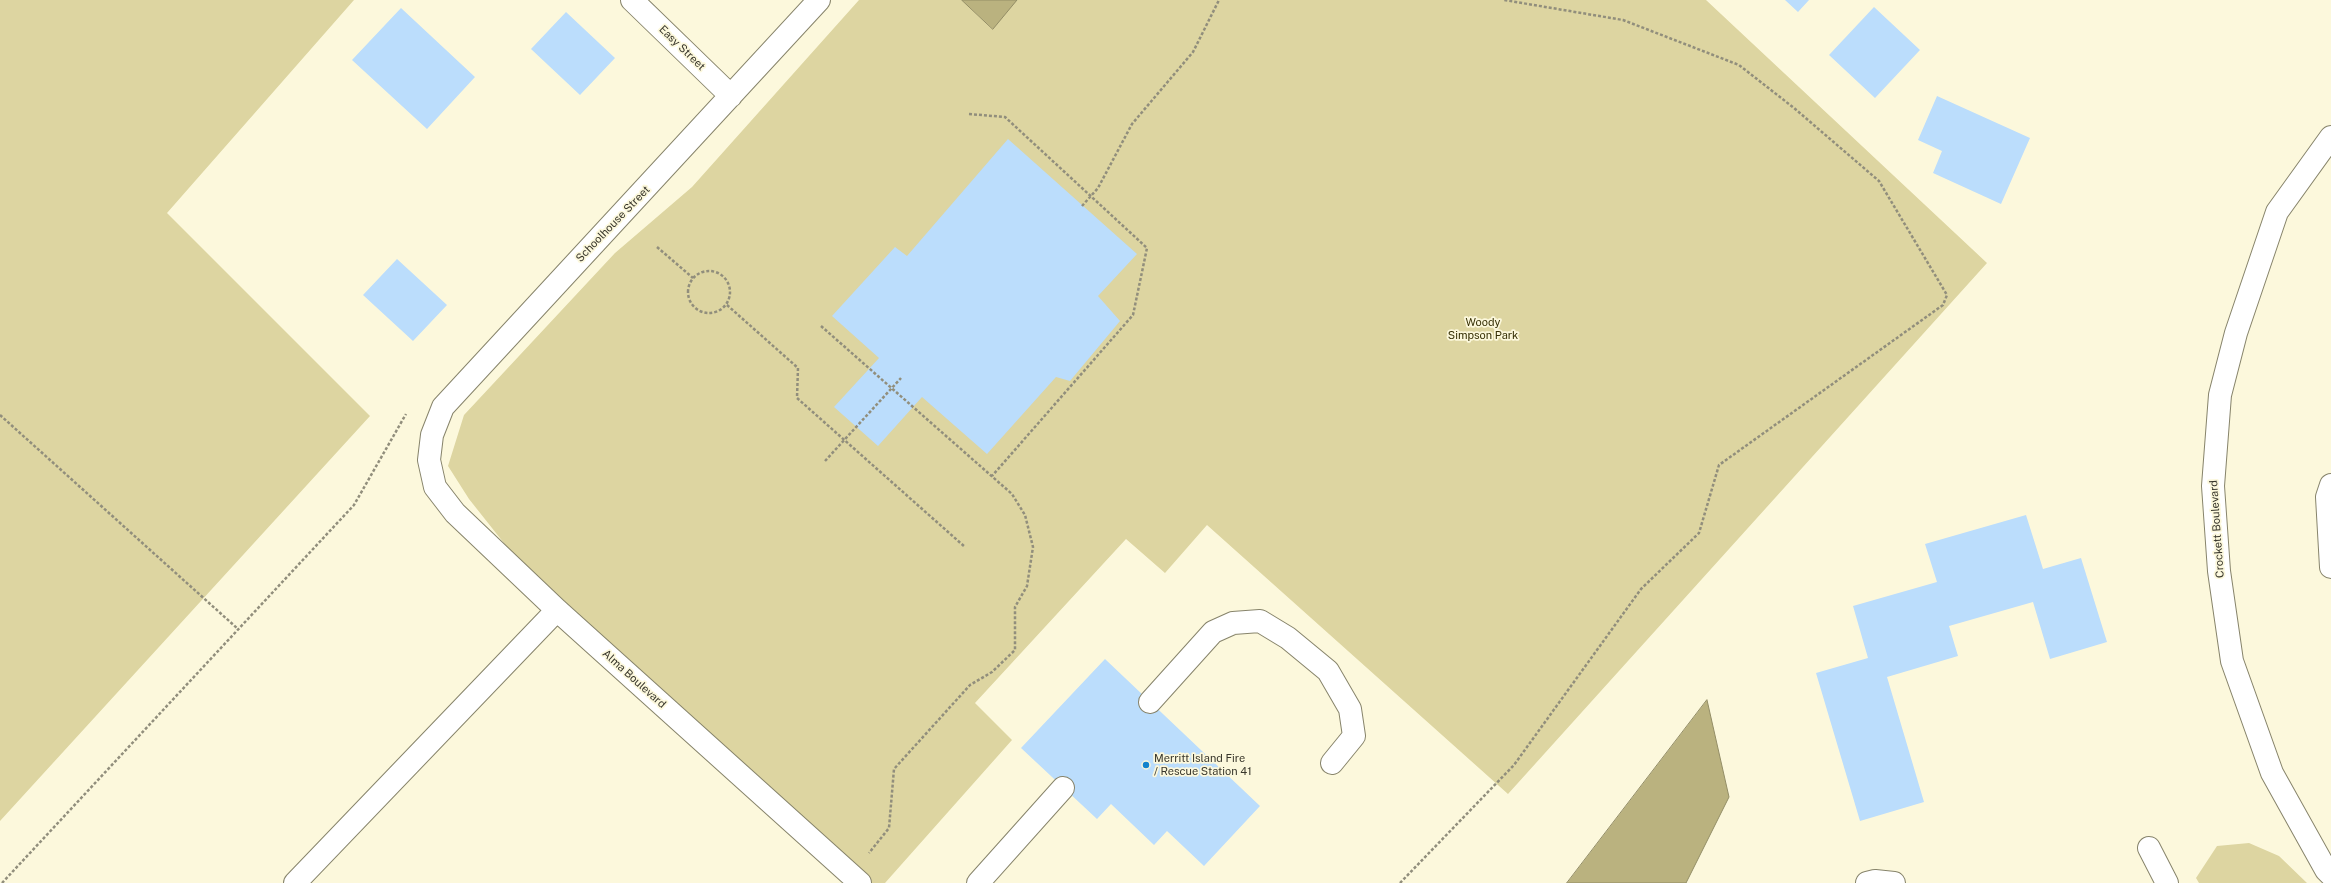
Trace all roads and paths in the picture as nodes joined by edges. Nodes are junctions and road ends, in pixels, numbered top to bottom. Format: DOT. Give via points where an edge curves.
graph roads {
  1 [pos="632,0"];
  2 [pos="819,0"];
  3 [pos="1219,0"];
  4 [pos="1504,0"];
  5 [pos="731,96"];
  6 [pos="969,114"];
  7 [pos="2331,137"];
  8 [pos="1090,197"];
  9 [pos="1082,206"];
  10 [pos="657,247"];
  11 [pos="693,278"];
  12 [pos="727,304"];
  13 [pos="821,326"];
  14 [pos="901,378"];
  15 [pos="892,388"];
  16 [pos="410,407"];
  17 [pos="0,415"];
  18 [pos="844,441"];
  19 [pos="429,460"];
  20 [pos="825,461"];
  21 [pos="992,476"];
  22 [pos="2331,485"];
  23 [pos="965,547"];
  24 [pos="2331,567"];
  25 [pos="557,610"];
  26 [pos="238,629"];
  27 [pos="1150,702"];
  28 [pos="1332,763"];
  29 [pos="1063,788"];
  30 [pos="2149,848"];
  31 [pos="866,856"];
  32 [pos="2331,875"];
  33 [pos="2,883"];
  34 [pos="295,883"];
  35 [pos="860,883"];
  36 [pos="978,883"];
  37 [pos="1400,883"];
  38 [pos="1867,883"];
  39 [pos="1894,883"];
  40 [pos="2167,883"];
  1 -- 5 [label="street, Easy Street"];
  2 -- 5 [label="street, Schoolhouse Street"];
  3 -- 8 [label="path" via="1193,52 1132,124 1098,188"];
  4 -- 37 [label="path" via="1623,20 1739,65 1879,181 1947,294 1943,305 1719,466 1699,533 1641,589 1514,764"];
  5 -- 19 [label="street, Schoolhouse Street" via="443,407 432,435"];
  6 -- 8 [label="path" via="1004,117"];
  7 -- 32 [label="street, Crockett Boulevard" via="2277,212 2238,325 2220,395 2213,486 2219,571 2232,661 2272,773"];
  8 -- 9 [label="path"];
  8 -- 21 [label="path" via="1147,248 1133,315"];
  10 -- 11 [label="path"];
  11 -- 12 [label="path" via="705,271 719,273 731,290"];
  11 -- 12 [label="path" via="689,284 688,298 696,309 709,314 722,310"];
  12 -- 18 [label="path" via="798,368 797,398"];
  13 -- 15 [label="path"];
  14 -- 15 [label="path"];
  15 -- 18 [label="path"];
  15 -- 21 [label="path"];
  16 -- 26 [label="path" via="354,505"];
  17 -- 26 [label="path"];
  18 -- 20 [label="path"];
  18 -- 23 [label="path"];
  19 -- 25 [label="street, Alma Boulevard" via="435,487 455,513"];
  21 -- 31 [label="path" via="1012,494 1025,515 1033,547 1027,586 1015,607 1015,650 992,672 970,685 894,769 889,828"];
  22 -- 24 [label="street" via="2327,497"];
  25 -- 34 [label="street"];
  25 -- 35 [label="street, Alma Boulevard"];
  26 -- 33 [label="path"];
  27 -- 28 [label="street" via="1213,632 1233,623 1260,621 1288,638 1328,671 1350,709 1354,736"];
  29 -- 36 [label="street"];
  30 -- 40 [label="street"];
  38 -- 39 [label="street" via="1875,880"];
}
